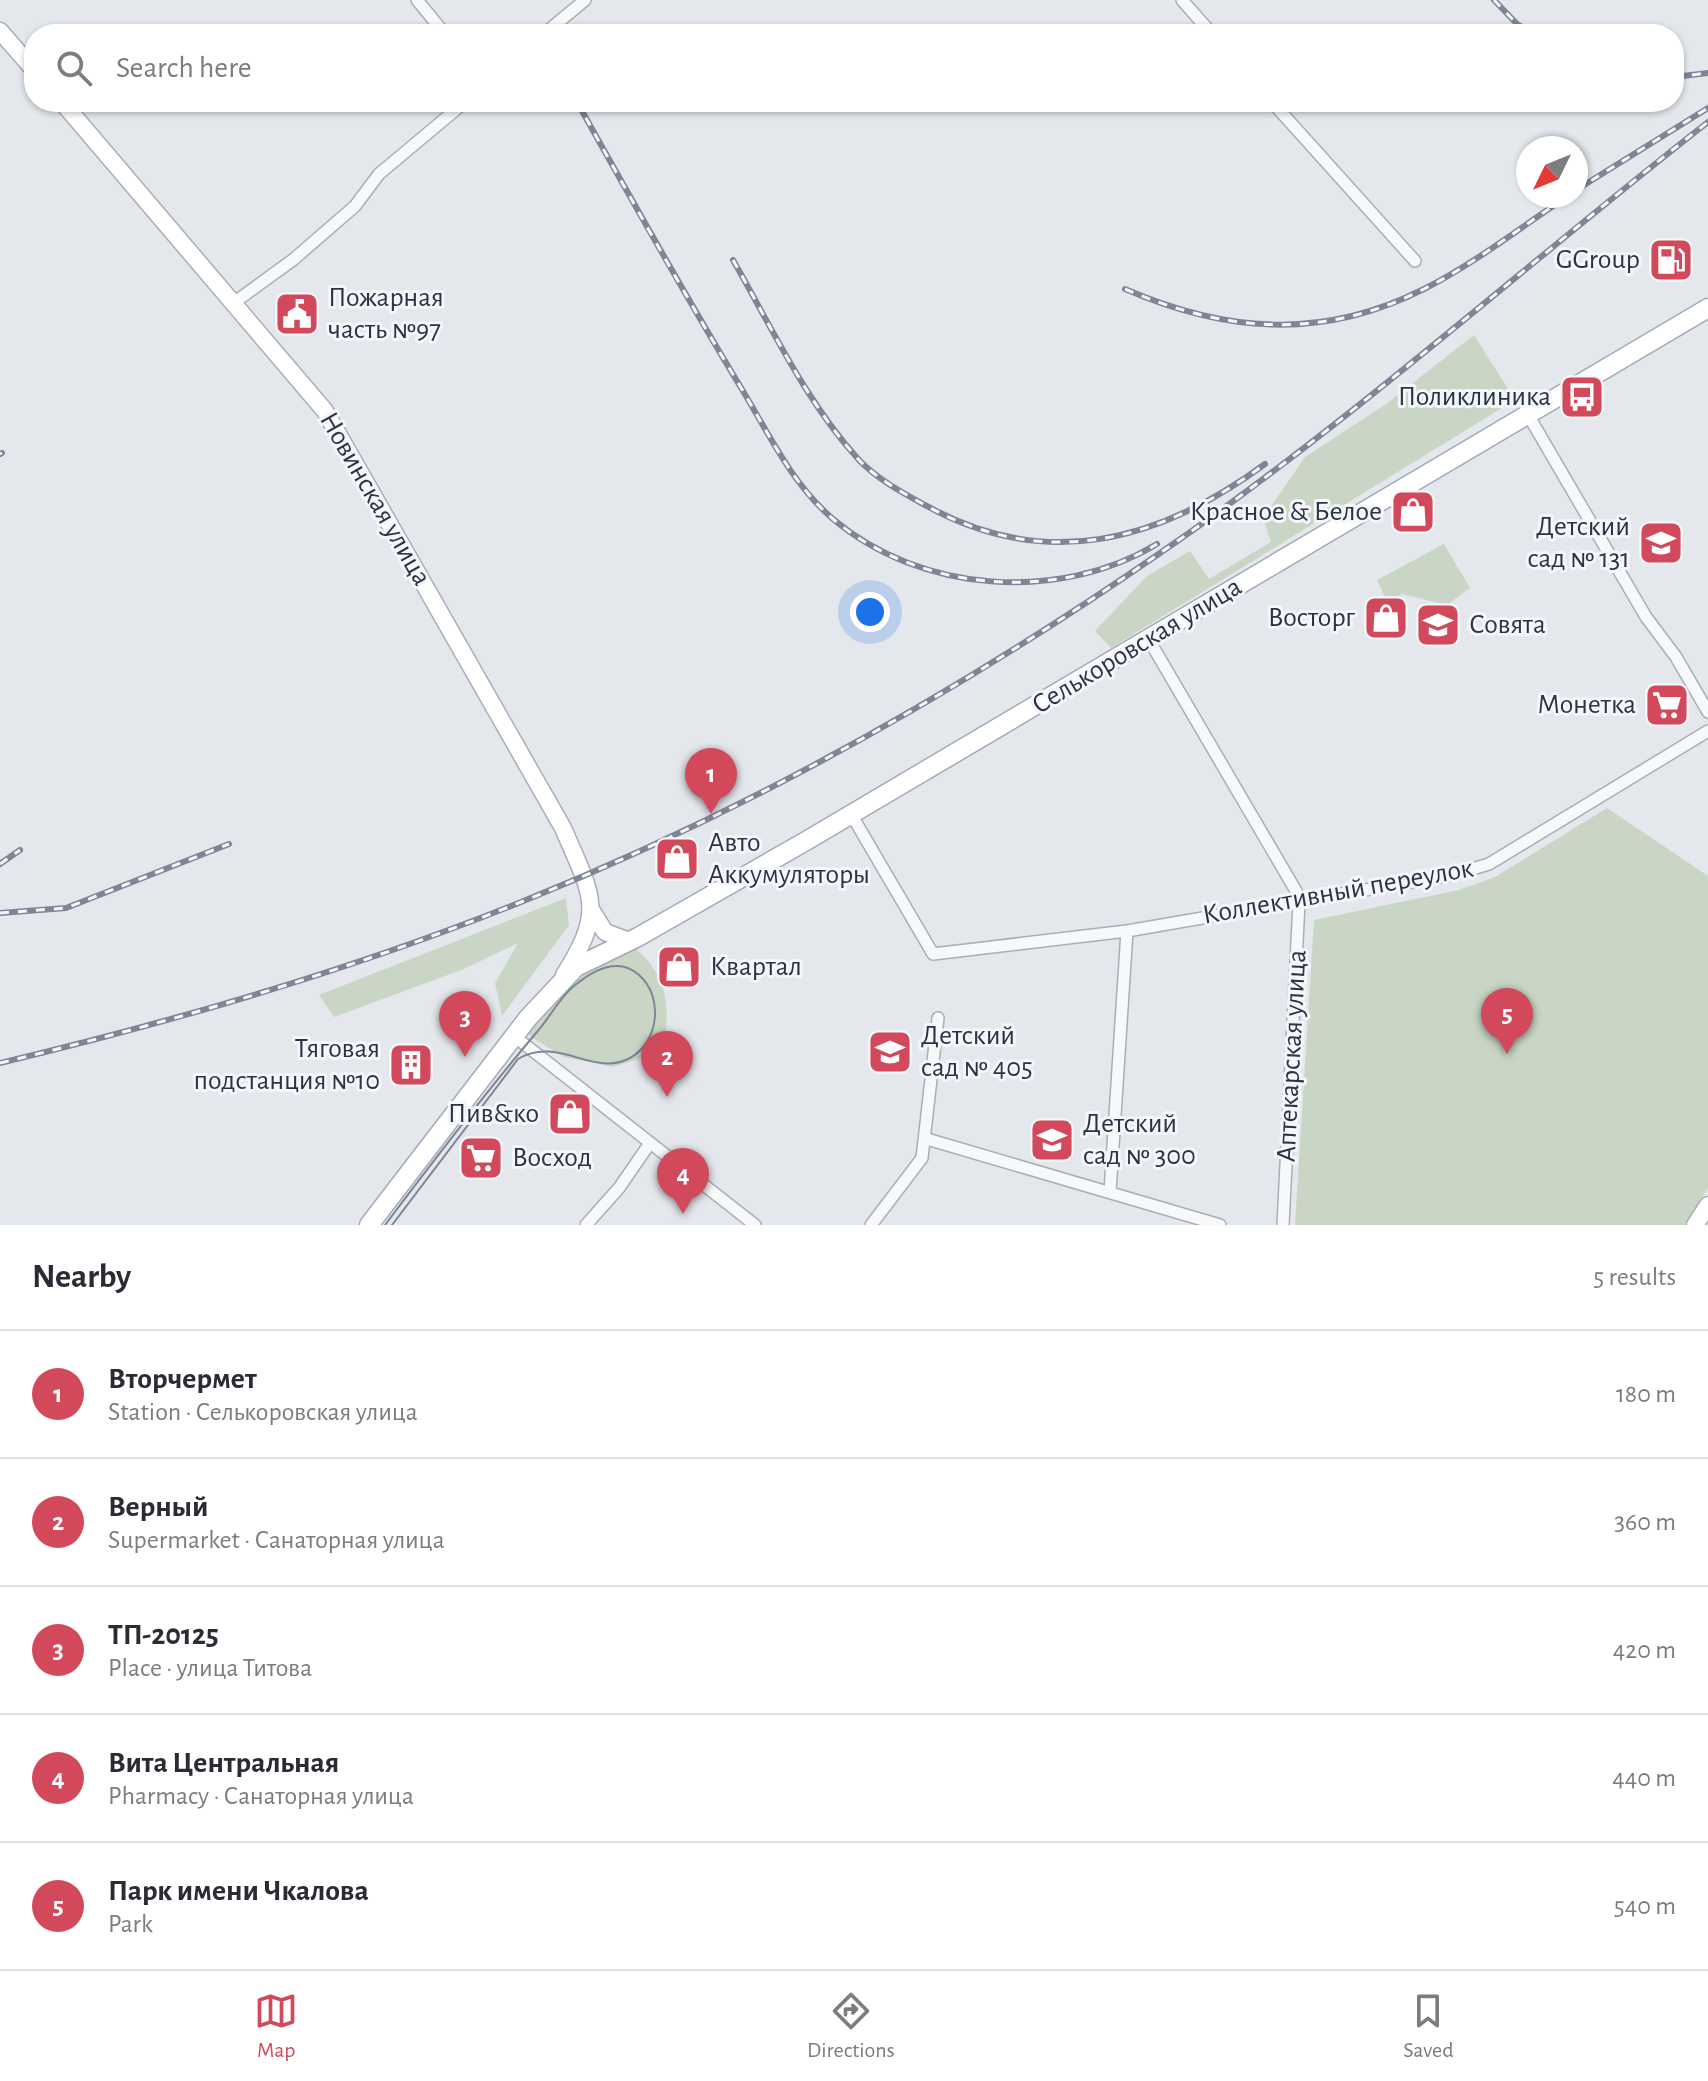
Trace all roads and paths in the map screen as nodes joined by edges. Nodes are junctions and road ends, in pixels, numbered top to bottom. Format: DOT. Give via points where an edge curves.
graph roads {
  1 [pos="417,0"];
  2 [pos="585,0"];
  3 [pos="1182,0"];
  4 [pos="437,24"];
  5 [pos="556,24"];
  6 [pos="1203,24"];
  7 [pos="0,31"];
  8 [pos="24,59"];
  9 [pos="71,112"];
  10 [pos="453,112"];
  11 [pos="1281,112"];
  12 [pos="1415,261"];
  13 [pos="235,302"];
  14 [pos="1708,308"];
  15 [pos="1527,413"];
  16 [pos="1149,640"];
  17 [pos="1708,712"];
  18 [pos="1708,731"];
  19 [pos="851,814"];
  20 [pos="1299,902"];
  21 [pos="592,911"];
  22 [pos="1127,931"];
  23 [pos="629,941"];
  24 [pos="563,976"];
  25 [pos="938,1018"];
  26 [pos="514,1036"];
  27 [pos="927,1139"];
  28 [pos="650,1143"];
  29 [pos="1110,1192"];
  30 [pos="1708,1205"];
  31 [pos="372,1224"];
  32 [pos="586,1225"];
  33 [pos="755,1225"];
  34 [pos="871,1225"];
  35 [pos="1220,1225"];
  36 [pos="1283,1225"];
  37 [pos="1695,1225"];
  1 -- 4 [label="street"];
  2 -- 5 [label="street"];
  3 -- 6 [label="street"];
  7 -- 8 [label="main road"];
  9 -- 13 [label="main road, Новинская улица"];
  10 -- 13 [label="street" via="379,174 355,206"];
  11 -- 12 [label="street"];
  13 -- 21 [label="main road, Новинская улица" via="325,411 563,828 584,875"];
  14 -- 15 [label="main road, Селькоровская улица"];
  15 -- 16 [label="main road, Селькоровская улица"];
  15 -- 17 [label="street"];
  16 -- 19 [label="main road, Селькоровская улица"];
  16 -- 20 [label="street"];
  18 -- 20 [label="street, Коллективный переулок" via="1489,864"];
  19 -- 22 [label="street, Коллективный переулок" via="933,954"];
  19 -- 23 [label="main road, Селькоровская улица"];
  20 -- 22 [label="street, Коллективный переулок"];
  20 -- 36 [label="street, Аптекарская улица"];
  21 -- 23 [label="main road" via="605,932"];
  21 -- 24 [label="main road, Новинская улица" via="591,927"];
  22 -- 29 [label="street"];
  23 -- 24 [label="main road, Селькоровская улица"];
  24 -- 26 [label="main road"];
  25 -- 27 [label="street"];
  26 -- 28 [label="street"];
  26 -- 31 [label="main road"];
  27 -- 29 [label="street"];
  27 -- 34 [label="street" via="922,1158"];
  28 -- 32 [label="street"];
  28 -- 33 [label="street"];
  29 -- 35 [label="street"];
  30 -- 37 [label="main road"];
}
